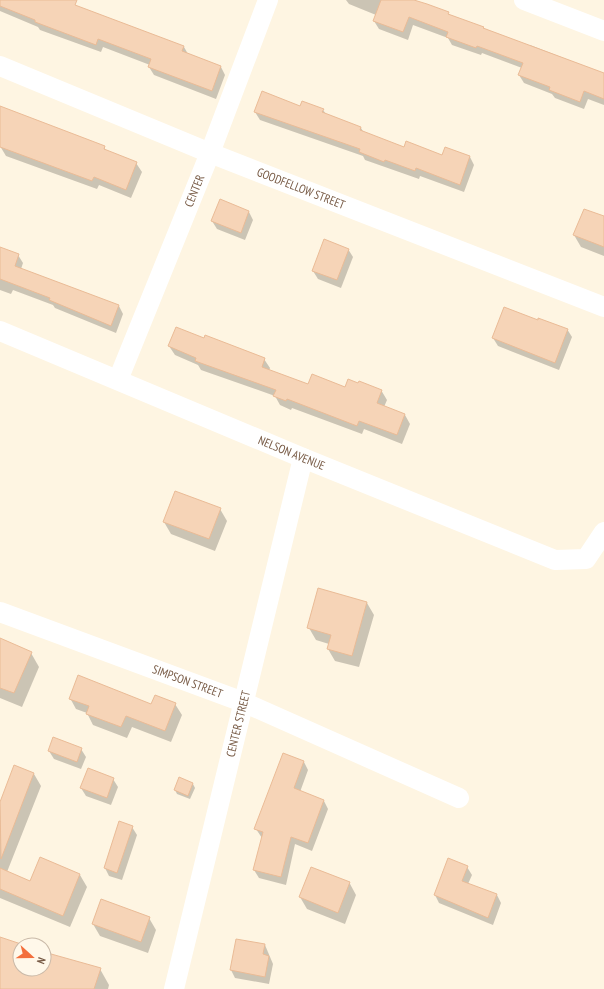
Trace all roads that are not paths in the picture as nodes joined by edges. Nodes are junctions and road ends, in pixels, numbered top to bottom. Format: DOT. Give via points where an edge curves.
graph roads {
  1 [pos="268,0"];
  2 [pos="524,0"];
  3 [pos="604,31"];
  4 [pos="0,66"];
  5 [pos="210,153"];
  6 [pos="604,306"];
  7 [pos="0,331"];
  8 [pos="118,380"];
  9 [pos="303,458"];
  10 [pos="604,532"];
  11 [pos="0,612"];
  12 [pos="243,702"];
  13 [pos="459,798"];
  14 [pos="174,989"];
  1 -- 5 [label="street, CENTER"];
  2 -- 3 [label="street"];
  4 -- 5 [label="street, GOODFELLOW STREET"];
  5 -- 6 [label="street, GOODFELLOW STREET"];
  5 -- 8 [label="street, CENTER"];
  7 -- 8 [label="street, NELSON AVENUE"];
  8 -- 9 [label="street, NELSON AVENUE"];
  9 -- 10 [label="street, NELSON AVENUE" via="555,560 586,559"];
  9 -- 12 [label="street, CENTER STREET"];
  11 -- 12 [label="street, SIMPSON STREET"];
  12 -- 13 [label="street, SIMPSON STREET"];
  12 -- 14 [label="street, CENTER STREET"];
}
